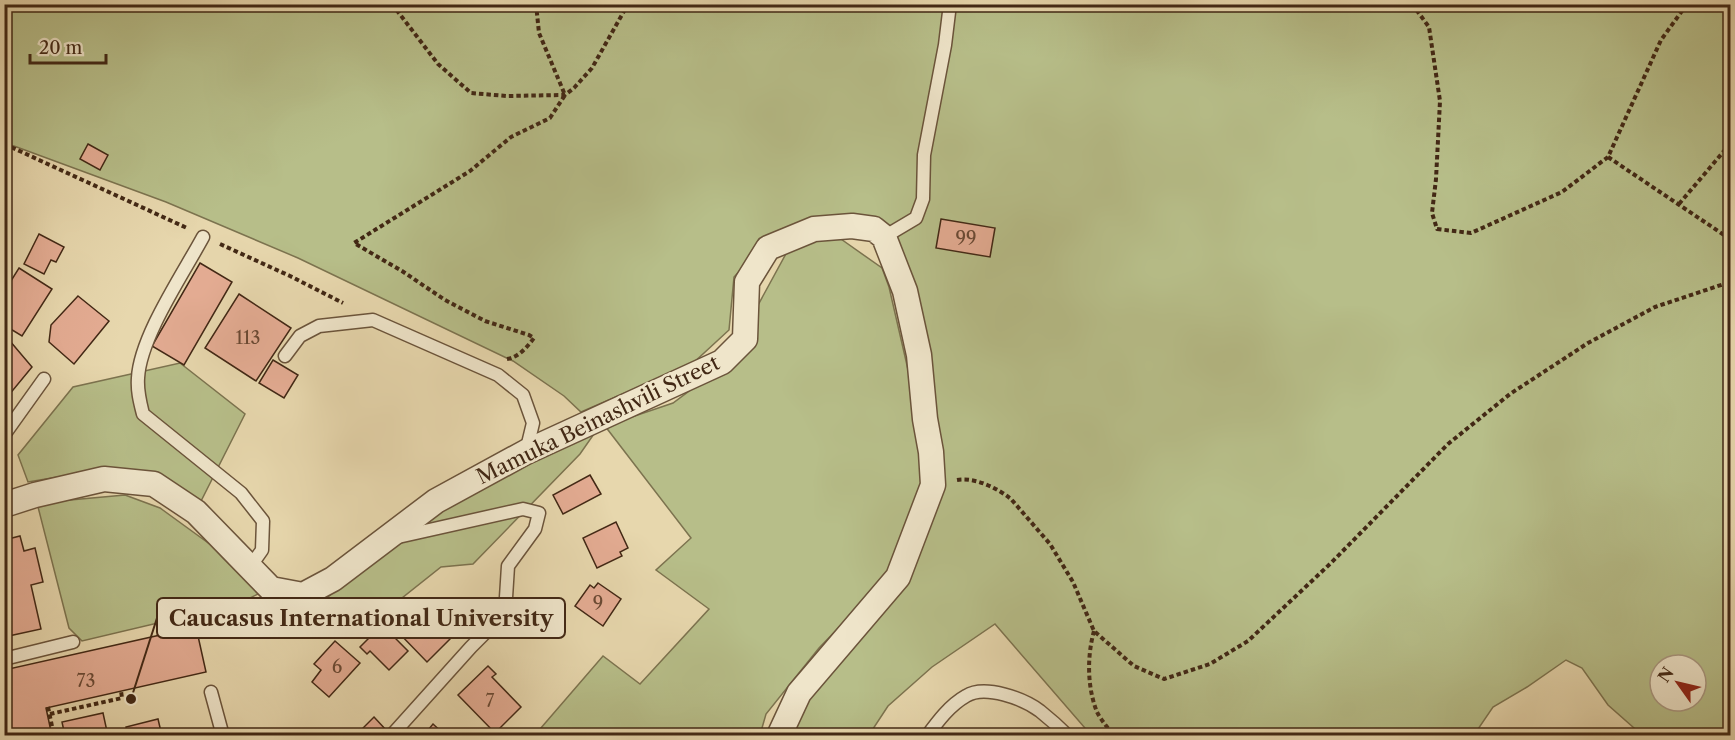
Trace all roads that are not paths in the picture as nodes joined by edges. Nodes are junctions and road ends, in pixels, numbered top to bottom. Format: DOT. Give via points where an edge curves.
graph roads {
  1 [pos="950,4"];
  2 [pos="203,237"];
  3 [pos="884,237"];
  4 [pos="285,356"];
  5 [pos="44,379"];
  6 [pos="4,435"];
  7 [pos="526,452"];
  8 [pos="4,505"];
  9 [pos="387,539"];
  10 [pos="250,567"];
  11 [pos="73,642"];
  12 [pos="4,659"];
  13 [pos="211,692"];
  14 [pos="223,735"];
  15 [pos="391,735"];
  16 [pos="779,735"];
  17 [pos="927,735"];
  18 [pos="1068,735"];
  1 -- 3 [label="lane" via="924,155 923,198 916,218"];
  2 -- 10 [label="lane" via="151,333 142,356 138,395 143,414 241,493 263,521 262,550"];
  3 -- 7 [label="street, Mamuka Beinashvili Street" via="874,229 852,226 814,228 768,248 747,282 745,339 722,362"];
  3 -- 16 [label="street" via="904,291 919,355 933,485 898,577 799,693"];
  4 -- 7 [label="lane" via="300,336 319,326 373,320 478,365 523,395 532,423"];
  5 -- 6 [label="lane"];
  7 -- 9 [label="street, Mamuka Beinashvili Street" via="436,501"];
  8 -- 10 [label="street, Mamuka Beinashvili Street" via="104,479 154,484 196,512"];
  9 -- 10 [label="street, Mamuka Beinashvili Street" via="333,579 303,595 271,589"];
  9 -- 15 [label="lane" via="523,509 539,513 536,529 508,566 505,613"];
  11 -- 12 [label="lane"];
  13 -- 14 [label="lane"];
  17 -- 18 [label="lane" via="967,694 987,691 1013,697 1038,710"];
}
